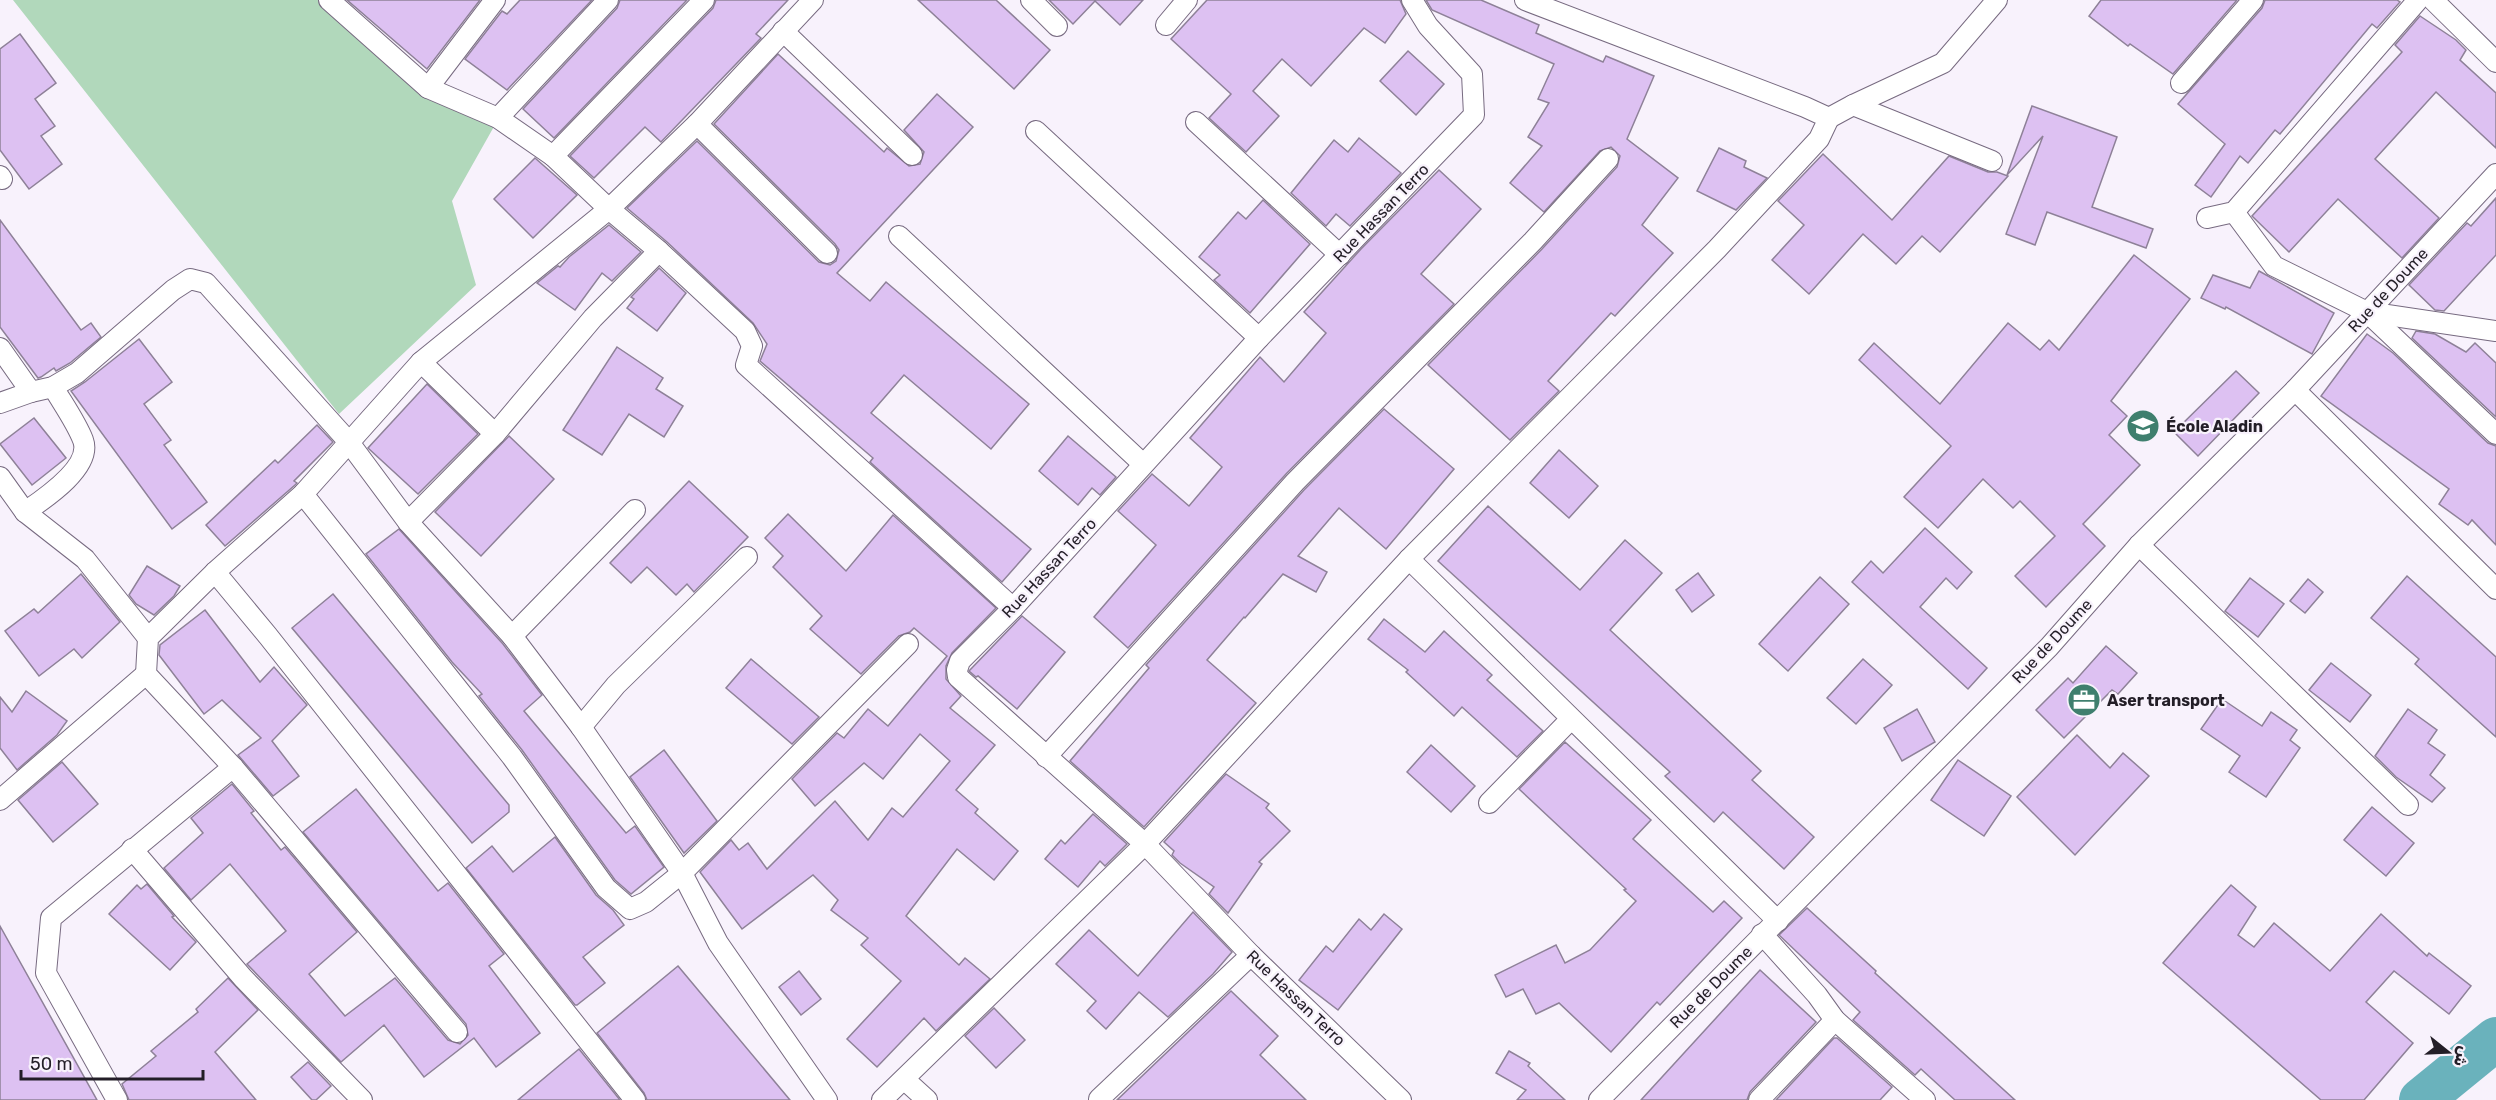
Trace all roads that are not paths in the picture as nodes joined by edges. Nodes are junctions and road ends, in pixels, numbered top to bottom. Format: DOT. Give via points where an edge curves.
graph roads {
  1 [pos="329,0"];
  2 [pos="495,0"];
  3 [pos="608,0"];
  4 [pos="704,0"];
  5 [pos="813,0"];
  6 [pos="1031,0"];
  7 [pos="1188,0"];
  8 [pos="1412,0"];
  9 [pos="1525,0"];
  10 [pos="1997,0"];
  11 [pos="2253,0"];
  12 [pos="2418,0"];
  13 [pos="2433,0"];
  14 [pos="1166,25"];
  15 [pos="1057,26"];
  16 [pos="783,31"];
  17 [pos="2496,62"];
  18 [pos="2181,83"];
  19 [pos="428,88"];
  20 [pos="1852,105"];
  21 [pos="498,117"];
  22 [pos="1828,118"];
  23 [pos="1196,122"];
  24 [pos="697,124"];
  25 [pos="1036,131"];
  26 [pos="912,155"];
  27 [pos="553,156"];
  28 [pos="1608,159"];
  29 [pos="1992,161"];
  30 [pos="2496,174"];
  31 [pos="609,209"];
  32 [pos="2234,212"];
  33 [pos="2207,218"];
  34 [pos="898,237"];
  35 [pos="659,251"];
  36 [pos="827,253"];
  37 [pos="1340,255"];
  38 [pos="2367,312"];
  39 [pos="2496,331"];
  40 [pos="1259,338"];
  41 [pos="0,348"];
  42 [pos="421,362"];
  43 [pos="53,387"];
  44 [pos="2295,390"];
  45 [pos="31,392"];
  46 [pos="0,403"];
  47 [pos="495,434"];
  48 [pos="2496,434"];
  49 [pos="348,441"];
  50 [pos="1143,465"];
  51 [pos="0,477"];
  52 [pos="303,494"];
  53 [pos="635,510"];
  54 [pos="25,512"];
  55 [pos="408,522"];
  56 [pos="2139,545"];
  57 [pos="747,557"];
  58 [pos="1409,559"];
  59 [pos="215,572"];
  60 [pos="2496,589"];
  61 [pos="1013,608"];
  62 [pos="512,636"];
  63 [pos="148,638"];
  64 [pos="908,644"];
  65 [pos="146,674"];
  66 [pos="1571,719"];
  67 [pos="581,727"];
  68 [pos="1046,757"];
  69 [pos="233,767"];
  70 [pos="0,800"];
  71 [pos="1488,803"];
  72 [pos="2408,805"];
  73 [pos="1144,844"];
  74 [pos="132,849"];
  75 [pos="682,873"];
  76 [pos="1778,921"];
  77 [pos="1762,934"];
  78 [pos="1251,955"];
  79 [pos="1835,1020"];
  80 [pos="456,1032"];
  81 [pos="904,1080"];
  82 [pos="1099,1099"];
  83 [pos="1922,1099"];
  84 [pos="117,1100"];
  85 [pos="362,1100"];
  86 [pos="635,1100"];
  87 [pos="827,1100"];
  88 [pos="882,1100"];
  89 [pos="927,1100"];
  90 [pos="1401,1100"];
  91 [pos="1599,1100"];
  92 [pos="1760,1100"];
  1 -- 19 [label="street"];
  2 -- 19 [label="street"];
  3 -- 21 [label="street"];
  4 -- 27 [label="street"];
  5 -- 16 [label="street"];
  6 -- 15 [label="street"];
  7 -- 14 [label="street"];
  8 -- 37 [label="street, Rue Hassan Terro" via="1428,26 1472,74 1474,115"];
  9 -- 22 [label="street"];
  10 -- 20 [label="street" via="1943,63"];
  11 -- 18 [label="street"];
  12 -- 32 [label="street"];
  13 -- 17 [label="street"];
  16 -- 24 [label="street"];
  16 -- 26 [label="street"];
  19 -- 21 [label="street"];
  20 -- 22 [label="street"];
  20 -- 29 [label="street"];
  21 -- 27 [label="street"];
  22 -- 58 [label="street" via="1819,139 1717,249"];
  23 -- 37 [label="street"];
  24 -- 31 [label="street"];
  24 -- 36 [label="street"];
  25 -- 40 [label="street"];
  27 -- 31 [label="street"];
  28 -- 68 [label="street" via="1533,241 1295,482"];
  30 -- 38 [label="street, Rue de Doume"];
  31 -- 35 [label="street"];
  31 -- 42 [label="street"];
  32 -- 33 [label="street"];
  32 -- 38 [label="street" via="2274,266"];
  34 -- 50 [label="street"];
  35 -- 47 [label="street" via="593,318"];
  35 -- 61 [label="street" via="745,331 752,346 746,366"];
  37 -- 40 [label="street, Rue Hassan Terro"];
  38 -- 39 [label="street"];
  38 -- 44 [label="street, Rue de Doume"];
  38 -- 48 [label="street"];
  40 -- 50 [label="street, Rue Hassan Terro"];
  41 -- 45 [label="street"];
  42 -- 47 [label="street"];
  42 -- 49 [label="street"];
  43 -- 45 [label="street"];
  43 -- 49 [label="street" via="77,373 173,290 196,279 206,283"];
  43 -- 54 [label="street" via="84,442 84,453 81,465"];
  44 -- 56 [label="street, Rue de Doume"];
  44 -- 60 [label="street"];
  45 -- 46 [label="street"];
  47 -- 55 [label="street"];
  49 -- 52 [label="street"];
  49 -- 55 [label="street"];
  50 -- 61 [label="street, Rue Hassan Terro"];
  51 -- 54 [label="street"];
  52 -- 59 [label="street"];
  52 -- 75 [label="street" via="512,757 606,888 630,909"];
  53 -- 62 [label="street"];
  54 -- 63 [label="street" via="85,559"];
  55 -- 62 [label="street"];
  56 -- 72 [label="street"];
  56 -- 76 [label="street, Rue de Doume" via="2049,647"];
  57 -- 67 [label="street" via="616,685"];
  58 -- 66 [label="street"];
  58 -- 73 [label="street"];
  59 -- 63 [label="street"];
  59 -- 86 [label="street"];
  61 -- 68 [label="street, Rue Hassan Terro" via="960,661 958,677"];
  62 -- 67 [label="street"];
  63 -- 65 [label="street"];
  64 -- 75 [label="street"];
  65 -- 69 [label="street"];
  65 -- 70 [label="street"];
  66 -- 71 [label="street"];
  66 -- 76 [label="street"];
  67 -- 75 [label="street"];
  68 -- 73 [label="street, Rue Hassan Terro"];
  69 -- 74 [label="street"];
  69 -- 80 [label="street"];
  73 -- 78 [label="street, Rue Hassan Terro"];
  73 -- 81 [label="street"];
  74 -- 84 [label="street" via="51,918 46,973"];
  74 -- 85 [label="street" via="243,978"];
  75 -- 87 [label="street" via="718,943"];
  76 -- 77 [label="street, Rue de Doume"];
  77 -- 79 [label="street"];
  77 -- 91 [label="street, Rue de Doume"];
  78 -- 82 [label="street"];
  78 -- 90 [label="street, Rue Hassan Terro"];
  79 -- 83 [label="street"];
  79 -- 92 [label="street"];
  81 -- 88 [label="street"];
  81 -- 89 [label="street"];
}
